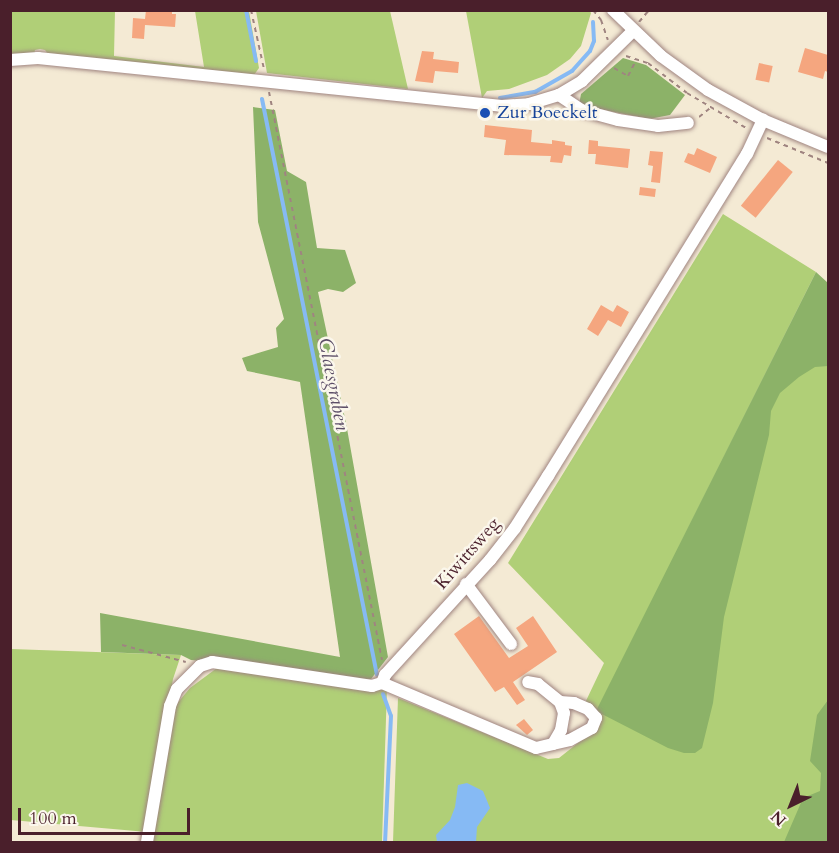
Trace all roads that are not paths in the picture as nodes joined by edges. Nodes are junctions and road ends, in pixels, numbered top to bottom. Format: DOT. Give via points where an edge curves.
graph roads {
  1 [pos="613,10"];
  2 [pos="633,31"];
  3 [pos="10,60"];
  4 [pos="559,95"];
  5 [pos="763,120"];
  6 [pos="688,123"];
  7 [pos="828,147"];
  8 [pos="466,584"];
  9 [pos="511,644"];
  10 [pos="384,679"];
  11 [pos="528,682"];
  12 [pos="560,702"];
  13 [pos="553,744"];
  14 [pos="147,843"];
  1 -- 2 [label="street"];
  2 -- 4 [label="street" via="582,81"];
  2 -- 5 [label="street" via="700,84"];
  3 -- 4 [label="street" via="38,58 489,106 529,104"];
  4 -- 6 [label="street" via="581,110 618,120 658,126"];
  5 -- 7 [label="street"];
  5 -- 8 [label="street, Kiwittsweg" via="515,528"];
  8 -- 9 [label="street"];
  8 -- 10 [label="street, Kiwittsweg"];
  10 -- 13 [label="street" via="536,748"];
  10 -- 14 [label="street" via="372,686 212,662 201,666 177,689 170,706"];
  11 -- 12 [label="street" via="538,684"];
  12 -- 13 [label="street" via="564,713"];
  12 -- 13 [label="street" via="588,709 596,718 592,728"];
}
